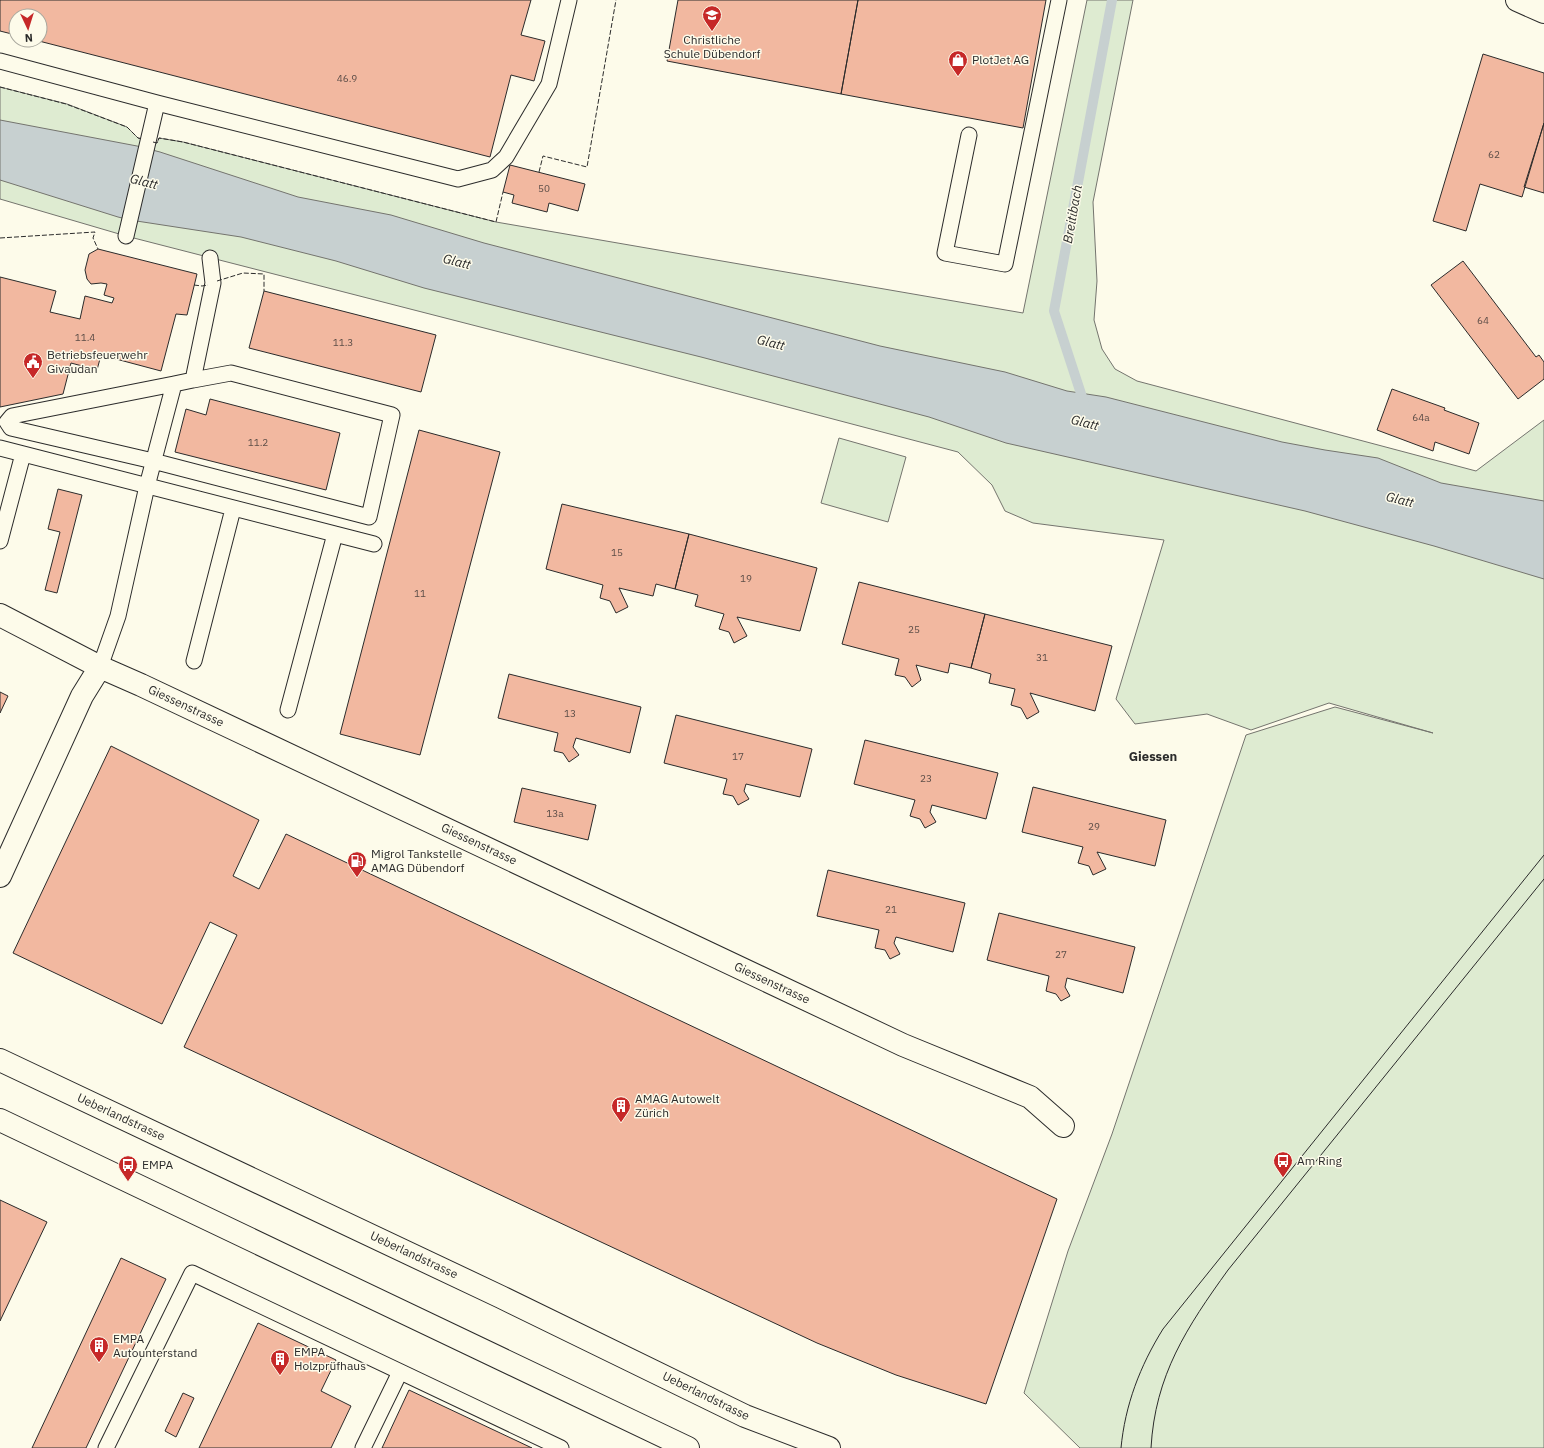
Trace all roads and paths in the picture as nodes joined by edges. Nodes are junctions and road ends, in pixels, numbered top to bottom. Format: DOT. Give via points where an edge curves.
graph roads {
  1 [pos="569,0"];
  2 [pos="1059,0"];
  3 [pos="1517,0"];
  4 [pos="1544,12"];
  5 [pos="0,61"];
  6 [pos="157,103"];
  7 [pos="970,135"];
  8 [pos="126,236"];
  9 [pos="210,258"];
  10 [pos="193,380"];
  11 [pos="174,384"];
  12 [pos="0,448"];
  13 [pos="23,454"];
  14 [pos="153,461"];
  15 [pos="147,486"];
  16 [pos="233,509"];
  17 [pos="335,534"];
  18 [pos="0,541"];
  19 [pos="374,544"];
  20 [pos="0,615"];
  21 [pos="194,661"];
  22 [pos="100,667"];
  23 [pos="288,710"];
  24 [pos="0,876"];
  25 [pos="0,1060"];
  26 [pos="0,1120"];
  27 [pos="1063,1126"];
  28 [pos="400,1372"];
  29 [pos="106,1448"];
  30 [pos="363,1448"];
  31 [pos="561,1448"];
  32 [pos="688,1448"];
  33 [pos="829,1448"];
  1 -- 6 [label="lane" via="549,84 506,157 492,170 458,179"];
  2 -- 7 [label="lane" via="1005,264 944,253"];
  3 -- 4 [label="main road"];
  5 -- 6 [label="lane"];
  6 -- 8 [label="lane"];
  9 -- 10 [label="lane" via="213,283"];
  10 -- 11 [label="lane"];
  10 -- 14 [label="lane" via="231,373 392,415 369,517"];
  11 -- 14 [label="lane"];
  11 -- 14 [label="lane" via="12,416 7,422 11,428"];
  12 -- 13 [label="lane"];
  13 -- 15 [label="lane"];
  13 -- 18 [label="lane"];
  14 -- 15 [label="lane"];
  15 -- 16 [label="lane"];
  15 -- 22 [label="lane" via="118,616"];
  16 -- 17 [label="lane"];
  16 -- 21 [label="lane"];
  17 -- 19 [label="lane"];
  17 -- 23 [label="lane"];
  20 -- 22 [label="main road, Giessenstrasse"];
  22 -- 24 [label="main road" via="82,696"];
  22 -- 27 [label="main road, Giessenstrasse" via="903,1045 1030,1097"];
  25 -- 33 [label="main road, Ueberlandstrasse" via="501,1296 745,1416"];
  26 -- 32 [label="main road"];
  28 -- 29 [label="lane" via="192,1273"];
  28 -- 30 [label="lane"];
  28 -- 31 [label="lane"];
}
